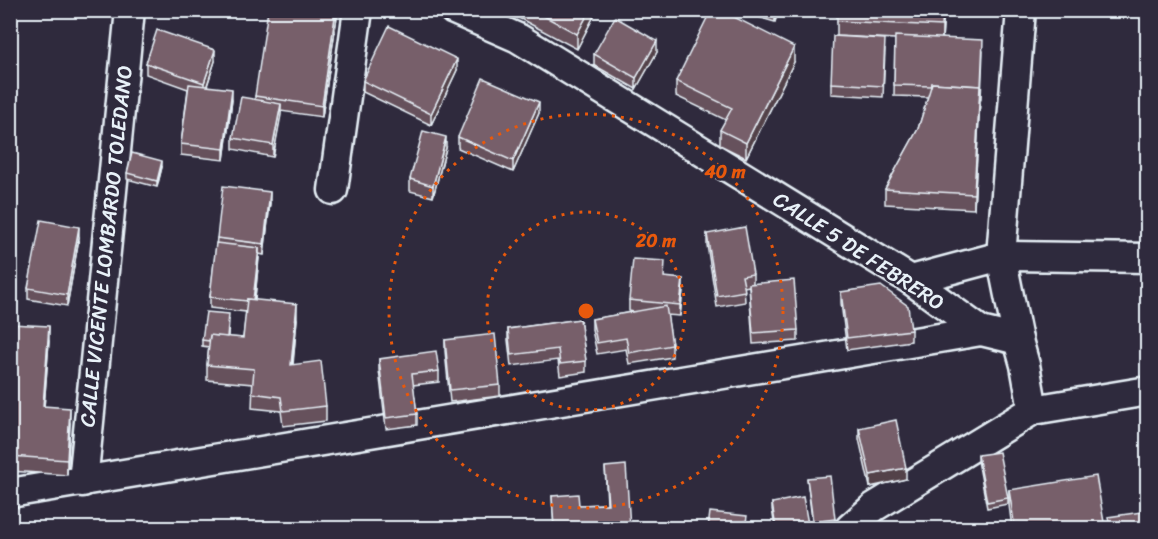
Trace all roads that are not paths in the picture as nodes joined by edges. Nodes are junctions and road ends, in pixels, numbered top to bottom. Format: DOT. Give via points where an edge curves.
graph roads {
  1 [pos="130,10"];
  2 [pos="358,10"];
  3 [pos="454,10"];
  4 [pos="1021,10"];
  5 [pos="333,190"];
  6 [pos="1001,256"];
  7 [pos="1148,258"];
  8 [pos="911,280"];
  9 [pos="981,331"];
  10 [pos="1018,340"];
  11 [pos="1148,390"];
  12 [pos="1032,410"];
  13 [pos="83,482"];
  14 [pos="10,493"];
  15 [pos="850,528"];
  1 -- 13 [label="street, CALLE VICENTE LOMBARDO TOLEDANO"];
  2 -- 5 [label="street"];
  3 -- 8 [label="street, CALLE 5 DE FEBRERO" via="518,38"];
  4 -- 6 [label="street"];
  6 -- 7 [label="street"];
  6 -- 8 [label="street"];
  6 -- 10 [label="street"];
  8 -- 9 [label="street, CALLE 5 DE FEBRERO"];
  9 -- 10 [label="street, CALLE 5 DE FEBRERO"];
  9 -- 13 [label="street"];
  10 -- 12 [label="street"];
  11 -- 12 [label="street"];
  12 -- 15 [label="street" via="873,507"];
  13 -- 14 [label="street"];
}
